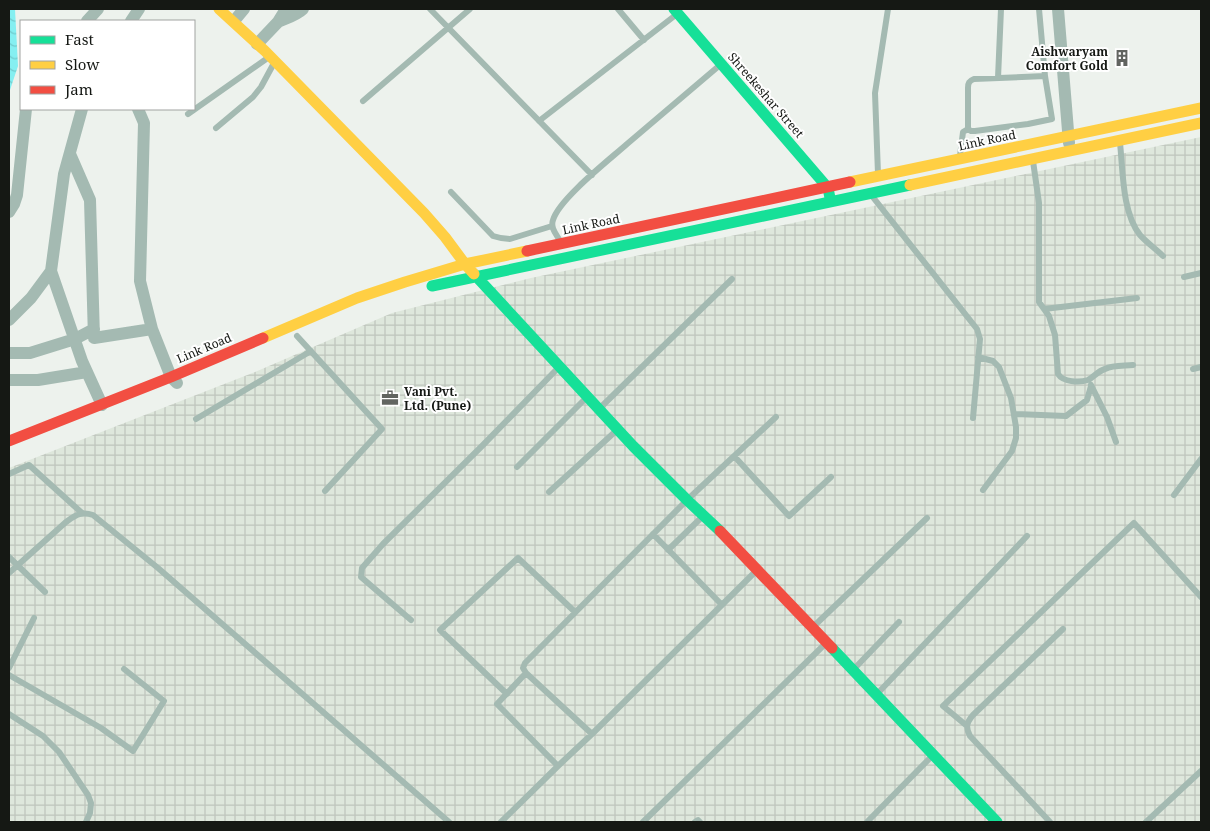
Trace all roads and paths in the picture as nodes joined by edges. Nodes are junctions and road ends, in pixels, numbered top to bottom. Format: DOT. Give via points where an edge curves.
graph roads {
  1 [pos="98,9"];
  2 [pos="138,9"];
  3 [pos="219,9"];
  4 [pos="244,9"];
  5 [pos="286,9"];
  6 [pos="303,9"];
  7 [pos="430,9"];
  8 [pos="470,9"];
  9 [pos="618,9"];
  10 [pos="888,9"];
  11 [pos="1001,9"];
  12 [pos="1039,9"];
  13 [pos="1058,9"];
  14 [pos="676,11"];
  15 [pos="88,20"];
  16 [pos="132,20"];
  17 [pos="234,21"];
  18 [pos="278,22"];
  19 [pos="448,28"];
  20 [pos="644,40"];
  21 [pos="257,44"];
  22 [pos="272,59"];
  23 [pos="721,64"];
  24 [pos="1045,76"];
  25 [pos="998,78"];
  26 [pos="363,101"];
  27 [pos="1201,108"];
  28 [pos="195,109"];
  29 [pos="26,110"];
  30 [pos="82,110"];
  31 [pos="138,110"];
  32 [pos="194,110"];
  33 [pos="188,114"];
  34 [pos="539,121"];
  35 [pos="1201,123"];
  36 [pos="216,128"];
  37 [pos="968,129"];
  38 [pos="1069,136"];
  39 [pos="1120,140"];
  40 [pos="1030,145"];
  41 [pos="1070,151"];
  42 [pos="70,154"];
  43 [pos="1032,159"];
  44 [pos="960,160"];
  45 [pos="592,175"];
  46 [pos="878,177"];
  47 [pos="828,188"];
  48 [pos="451,192"];
  49 [pos="870,193"];
  50 [pos="831,201"];
  51 [pos="9,212"];
  52 [pos="552,226"];
  53 [pos="562,244"];
  54 [pos="1163,256"];
  55 [pos="465,264"];
  56 [pos="51,270"];
  57 [pos="1201,273"];
  58 [pos="477,276"];
  59 [pos="1184,277"];
  60 [pos="732,279"];
  61 [pos="1137,298"];
  62 [pos="1044,309"];
  63 [pos="9,320"];
  64 [pos="94,329"];
  65 [pos="152,329"];
  66 [pos="297,336"];
  67 [pos="75,339"];
  68 [pos="311,351"];
  69 [pos="9,352"];
  70 [pos="978,357"];
  71 [pos="1133,365"];
  72 [pos="559,367"];
  73 [pos="1201,367"];
  74 [pos="1193,368"];
  75 [pos="87,372"];
  76 [pos="1089,379"];
  77 [pos="9,380"];
  78 [pos="174,380"];
  79 [pos="1092,386"];
  80 [pos="588,396"];
  81 [pos="102,404"];
  82 [pos="599,409"];
  83 [pos="1014,414"];
  84 [pos="776,417"];
  85 [pos="973,418"];
  86 [pos="196,419"];
  87 [pos="617,429"];
  88 [pos="9,441"];
  89 [pos="1116,442"];
  90 [pos="9,452"];
  91 [pos="734,456"];
  92 [pos="1201,459"];
  93 [pos="517,467"];
  94 [pos="9,474"];
  95 [pos="831,477"];
  96 [pos="983,490"];
  97 [pos="325,491"];
  98 [pos="549,492"];
  99 [pos="1174,495"];
  100 [pos="687,500"];
  101 [pos="82,512"];
  102 [pos="704,515"];
  103 [pos="927,518"];
  104 [pos="652,534"];
  105 [pos="1027,536"];
  106 [pos="668,550"];
  107 [pos="9,557"];
  108 [pos="17,566"];
  109 [pos="758,570"];
  110 [pos="9,573"];
  111 [pos="46,592"];
  112 [pos="1201,597"];
  113 [pos="722,605"];
  114 [pos="575,612"];
  115 [pos="34,618"];
  116 [pos="411,620"];
  117 [pos="898,622"];
  118 [pos="812,627"];
  119 [pos="1063,629"];
  120 [pos="827,642"];
  121 [pos="9,668"];
  122 [pos="124,669"];
  123 [pos="854,670"];
  124 [pos="526,673"];
  125 [pos="9,674"];
  126 [pos="507,694"];
  127 [pos="877,694"];
  128 [pos="9,714"];
  129 [pos="967,726"];
  130 [pos="592,734"];
  131 [pos="933,754"];
  132 [pos="558,766"];
  133 [pos="1201,772"];
  134 [pos="86,822"];
  135 [pos="449,822"];
  136 [pos="501,822"];
  137 [pos="643,822"];
  138 [pos="696,822"];
  139 [pos="700,822"];
  140 [pos="868,822"];
  141 [pos="997,822"];
  142 [pos="1050,822"];
  143 [pos="1146,822"];
  1 -- 15 [label="street"];
  2 -- 16 [label="street"];
  3 -- 17 [label="street"];
  4 -- 17 [label="street"];
  5 -- 18 [label="street"];
  6 -- 18 [label="street"];
  7 -- 19 [label="lane"];
  8 -- 19 [label="lane"];
  9 -- 20 [label="lane"];
  10 -- 46 [label="lane" via="875,93"];
  11 -- 25 [label="lane"];
  12 -- 24 [label="lane"];
  13 -- 38 [label="street"];
  14 -- 20 [label="lane"];
  14 -- 23 [label="street, Shreekeshar Street"];
  17 -- 21 [label="street"];
  18 -- 21 [label="street"];
  19 -- 26 [label="lane"];
  19 -- 34 [label="lane"];
  20 -- 34 [label="lane"];
  21 -- 22 [label="street"];
  22 -- 28 [label="lane"];
  22 -- 36 [label="lane" via="254,97"];
  22 -- 55 [label="street" via="424,213"];
  23 -- 45 [label="lane"];
  23 -- 47 [label="street, Shreekeshar Street"];
  24 -- 25 [label="lane"];
  24 -- 37 [label="lane" via="1052,119 975,131"];
  25 -- 37 [label="lane" via="974,79 968,84"];
  27 -- 38 [label="street, Link Road"];
  29 -- 51 [label="street" via="17,195"];
  30 -- 42 [label="street"];
  31 -- 65 [label="street" via="144,123 140,281"];
  32 -- 33 [label="lane"];
  34 -- 45 [label="lane"];
  35 -- 39 [label="street, Link Road"];
  37 -- 44 [label="lane" via="963,132"];
  38 -- 40 [label="street, Link Road"];
  38 -- 41 [label="street"];
  39 -- 41 [label="street, Link Road"];
  39 -- 54 [label="lane" via="1126,204 1132,222"];
  40 -- 43 [label="lane"];
  40 -- 44 [label="street, Link Road"];
  41 -- 43 [label="street, Link Road"];
  42 -- 56 [label="street" via="64,174"];
  42 -- 64 [label="street" via="90,200"];
  43 -- 49 [label="street, Link Road"];
  43 -- 62 [label="lane" via="1039,204 1039,302"];
  44 -- 46 [label="street, Link Road"];
  45 -- 52 [label="lane" via="556,213"];
  46 -- 47 [label="street, Link Road"];
  47 -- 50 [label="street, Shreekeshar Street"];
  47 -- 53 [label="street, Link Road"];
  48 -- 52 [label="lane" via="498,238 510,239"];
  49 -- 50 [label="street, Link Road"];
  49 -- 70 [label="lane" via="977,329 980,339"];
  50 -- 58 [label="street, Link Road"];
  52 -- 53 [label="lane"];
  53 -- 55 [label="street, Link Road"];
  55 -- 58 [label="street"];
  55 -- 78 [label="street, Link Road" via="357,298"];
  56 -- 63 [label="street" via="31,298"];
  56 -- 67 [label="street"];
  57 -- 59 [label="lane"];
  58 -- 66 [label="street, Link Road" via="387,298"];
  58 -- 72 [label="street"];
  60 -- 82 [label="lane"];
  61 -- 62 [label="lane"];
  62 -- 76 [label="lane" via="1055,335 1060,378 1073,382"];
  64 -- 65 [label="street" via="94,338"];
  64 -- 67 [label="street"];
  65 -- 78 [label="street"];
  66 -- 68 [label="lane"];
  66 -- 78 [label="street, Link Road"];
  67 -- 69 [label="street" via="30,353"];
  67 -- 75 [label="street"];
  68 -- 86 [label="lane"];
  68 -- 97 [label="lane" via="382,430"];
  70 -- 83 [label="lane" via="993,361 998,367"];
  70 -- 85 [label="lane"];
  71 -- 76 [label="lane" via="1103,369"];
  72 -- 80 [label="street"];
  72 -- 116 [label="lane" via="382,544 362,568 361,577"];
  73 -- 74 [label="lane"];
  75 -- 77 [label="street" via="38,380"];
  75 -- 81 [label="street"];
  76 -- 79 [label="lane"];
  78 -- 81 [label="street, Link Road"];
  78 -- 90 [label="street, Link Road"];
  79 -- 83 [label="lane" via="1086,400 1066,416"];
  79 -- 89 [label="lane"];
  80 -- 82 [label="street"];
  80 -- 93 [label="lane"];
  81 -- 88 [label="street, Link Road"];
  82 -- 87 [label="street"];
  83 -- 96 [label="lane" via="1016,427 1012,451"];
  84 -- 91 [label="lane"];
  87 -- 98 [label="lane"];
  87 -- 100 [label="street"];
  91 -- 95 [label="lane" via="789,516"];
  91 -- 100 [label="lane"];
  92 -- 99 [label="lane"];
  94 -- 101 [label="lane" via="29,466"];
  100 -- 102 [label="street"];
  100 -- 104 [label="lane"];
  101 -- 108 [label="lane" via="66,522"];
  101 -- 135 [label="lane" via="93,515 158,568"];
  102 -- 106 [label="lane"];
  102 -- 109 [label="street"];
  103 -- 118 [label="lane"];
  104 -- 106 [label="lane"];
  104 -- 114 [label="lane"];
  105 -- 127 [label="lane"];
  106 -- 113 [label="lane"];
  107 -- 108 [label="lane"];
  108 -- 110 [label="lane"];
  108 -- 111 [label="lane"];
  109 -- 113 [label="lane"];
  109 -- 118 [label="street"];
  112 -- 129 [label="lane" via="1134,523 943,706"];
  113 -- 130 [label="lane"];
  114 -- 124 [label="lane" via="525,663"];
  114 -- 126 [label="lane" via="518,558 440,630"];
  115 -- 121 [label="lane"];
  117 -- 123 [label="lane"];
  118 -- 120 [label="street"];
  119 -- 129 [label="lane" via="968,721"];
  120 -- 123 [label="street"];
  120 -- 137 [label="lane"];
  122 -- 125 [label="lane" via="164,701 133,751 101,728"];
  123 -- 127 [label="street"];
  124 -- 126 [label="lane"];
  124 -- 130 [label="lane"];
  126 -- 132 [label="lane" via="497,704"];
  127 -- 131 [label="street"];
  128 -- 134 [label="lane" via="60,752 91,803"];
  129 -- 142 [label="lane" via="970,736"];
  130 -- 132 [label="lane"];
  131 -- 140 [label="lane"];
  131 -- 141 [label="street"];
  132 -- 136 [label="lane"];
  133 -- 143 [label="lane"];
  138 -- 139 [label="lane"];
}
